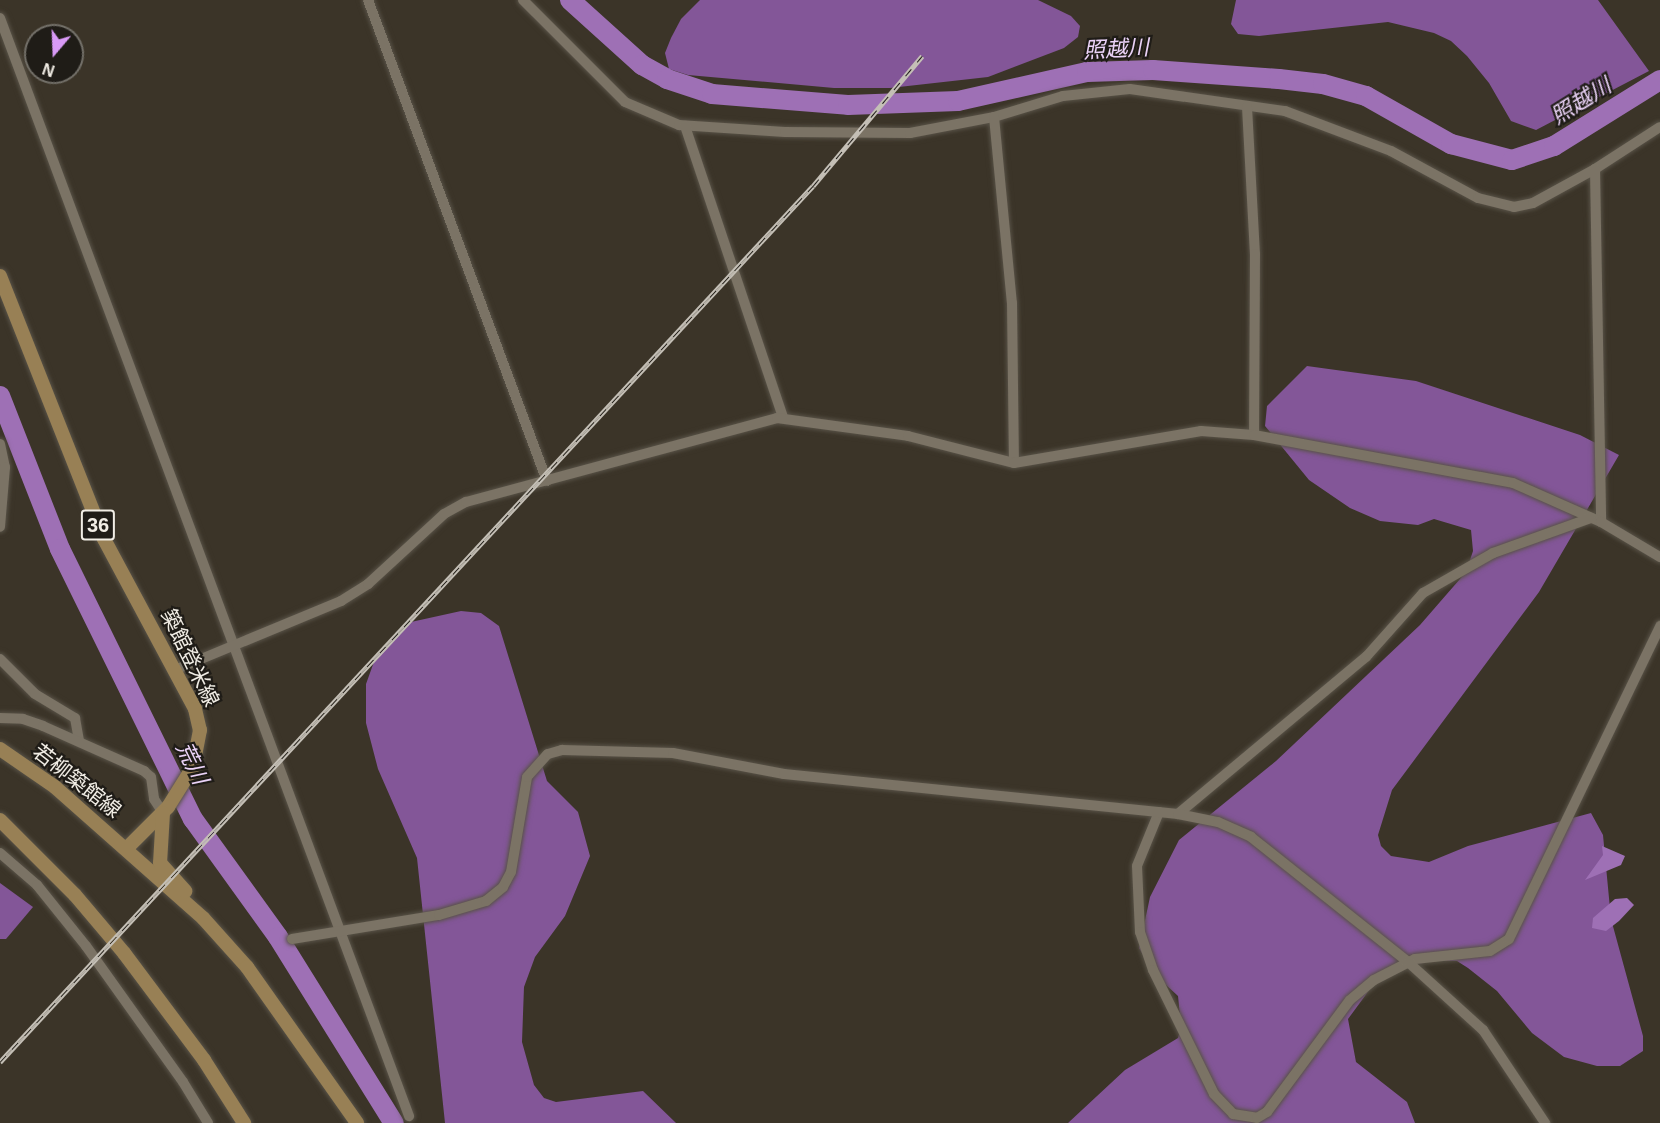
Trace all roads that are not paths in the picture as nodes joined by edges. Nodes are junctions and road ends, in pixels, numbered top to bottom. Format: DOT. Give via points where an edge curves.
graph roads {
  1 [pos="368,0"];
  2 [pos="524,0"];
  3 [pos="0,18"];
  4 [pos="1247,107"];
  5 [pos="994,117"];
  6 [pos="685,126"];
  7 [pos="1660,127"];
  8 [pos="1595,169"];
  9 [pos="0,276"];
  10 [pos="783,418"];
  11 [pos="1254,435"];
  12 [pos="0,444"];
  13 [pos="1014,463"];
  14 [pos="547,481"];
  15 [pos="1596,520"];
  16 [pos="0,526"];
  17 [pos="1660,557"];
  18 [pos="1660,626"];
  19 [pos="235,646"];
  20 [pos="0,659"];
  21 [pos="177,669"];
  22 [pos="0,718"];
  23 [pos="79,741"];
  24 [pos="0,749"];
  25 [pos="166,810"];
  26 [pos="1159,812"];
  27 [pos="1178,814"];
  28 [pos="0,820"];
  29 [pos="127,848"];
  30 [pos="0,853"];
  31 [pos="202,918"];
  32 [pos="342,930"];
  33 [pos="292,939"];
  34 [pos="1408,962"];
  35 [pos="409,1116"];
  36 [pos="208,1123"];
  37 [pos="244,1123"];
  38 [pos="357,1123"];
  39 [pos="1545,1123"];
  1 -- 14 [label="street"];
  2 -- 6 [label="street" via="625,102 660,120"];
  3 -- 19 [label="street"];
  4 -- 5 [label="street" via="1107,89 1063,96"];
  4 -- 8 [label="street" via="1285,111 1360,139 1499,206 1533,203"];
  4 -- 11 [label="street" via="1255,254"];
  5 -- 6 [label="street" via="910,133"];
  5 -- 13 [label="street" via="1012,303"];
  6 -- 10 [label="street"];
  7 -- 8 [label="street"];
  8 -- 15 [label="street"];
  9 -- 21 [label="main road, 築館登米線 / 36" via="104,539"];
  10 -- 13 [label="street" via="908,436"];
  10 -- 14 [label="street"];
  11 -- 13 [label="street" via="1201,431"];
  11 -- 15 [label="street" via="1513,483"];
  12 -- 16 [label="street" via="6,467"];
  14 -- 19 [label="street" via="466,502 444,514 368,584 341,601"];
  15 -- 17 [label="street"];
  15 -- 27 [label="street" via="1493,554 1423,593 1365,657"];
  18 -- 34 [label="street" via="1509,939 1490,951"];
  19 -- 21 [label="street"];
  19 -- 32 [label="street"];
  20 -- 23 [label="street" via="34,694 75,718"];
  21 -- 25 [label="main road, 築館登米線 / 36" via="200,730 193,767"];
  22 -- 23 [label="street" via="23,719"];
  23 -- 25 [label="street" via="151,777 154,799"];
  24 -- 29 [label="main road, 若柳築館線" via="55,787"];
  25 -- 29 [label="main road, 築館登米線 / 36"];
  25 -- 31 [label="main road" via="160,863"];
  26 -- 27 [label="street"];
  26 -- 32 [label="street" via="784,774 674,753 562,750 548,754 527,777 511,872 503,887 486,901 439,915"];
  26 -- 34 [label="street" via="1137,866 1140,932 1162,989 1225,1109 1257,1118 1267,1112 1350,1000 1374,980"];
  27 -- 34 [label="street" via="1218,822 1251,837"];
  28 -- 37 [label="main road" via="75,895 124,953 184,1031"];
  29 -- 31 [label="main road"];
  30 -- 36 [label="street" via="37,885 86,946"];
  31 -- 38 [label="main road" via="247,967"];
  32 -- 33 [label="street"];
  32 -- 35 [label="street"];
  34 -- 39 [label="street" via="1483,1030"];
}
